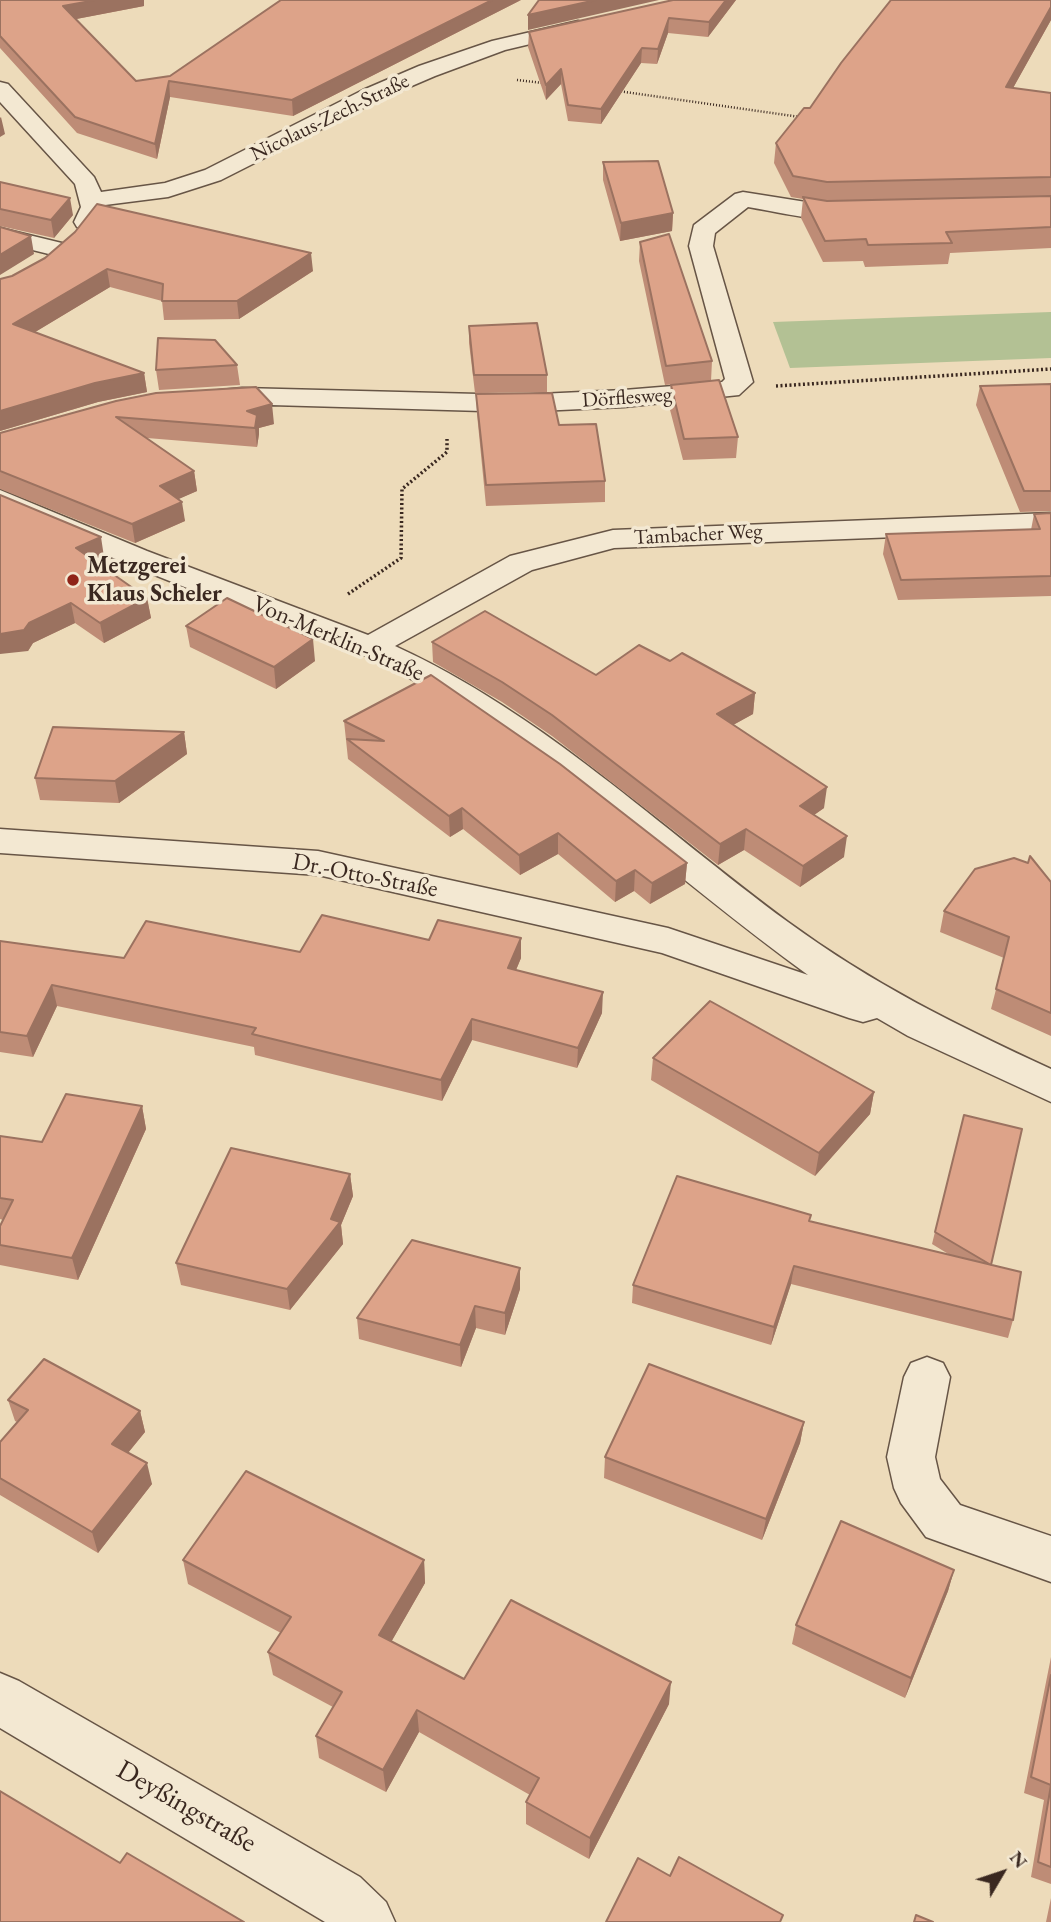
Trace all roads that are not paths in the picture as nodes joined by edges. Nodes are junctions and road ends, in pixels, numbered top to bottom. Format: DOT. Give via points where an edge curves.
graph roads {
  1 [pos="604,21"];
  2 [pos="0,89"];
  3 [pos="86,204"];
  4 [pos="880,210"];
  5 [pos="0,235"];
  6 [pos="61,250"];
  7 [pos="38,266"];
  8 [pos="183,400"];
  9 [pos="0,499"];
  10 [pos="1051,522"];
  11 [pos="370,647"];
  12 [pos="0,841"];
  13 [pos="760,920"];
  14 [pos="682,945"];
  15 [pos="922,1026"];
  16 [pos="1051,1087"];
  17 [pos="927,1377"];
  18 [pos="1051,1559"];
  19 [pos="0,1699"];
  20 [pos="366,1922"];
  1 -- 3 [label="street, Nicolaus-Zech-Straße" via="499,45 427,71 213,175 167,190"];
  2 -- 3 [label="street" via="86,182"];
  3 -- 6 [label="street" via="85,225"];
  4 -- 8 [label="street, Dörflesweg" via="825,212 743,199 703,230 701,246 739,382 729,389 574,402 447,403 260,395"];
  5 -- 6 [label="street"];
  6 -- 7 [label="street"];
  9 -- 11 [label="street, Von-Merklin-Straße" via="136,558"];
  10 -- 11 [label="street, Tambacher Weg" via="612,539 521,563"];
  11 -- 13 [label="street, Von-Merklin-Straße" via="414,667 498,717"];
  12 -- 14 [label="street, Dr.-Otto-Straße" via="318,863"];
  13 -- 14 [label="street, Dr.-Otto-Straße" via="773,943 757,954 728,955"];
  13 -- 15 [label="street, Dr.-Otto-Straße" via="850,985"];
  14 -- 15 [label="street, Dr.-Otto-Straße"];
  15 -- 16 [label="street, Dr.-Otto-Straße"];
  17 -- 18 [label="street" via="911,1457 918,1488 943,1521"];
  19 -- 20 [label="street, Deyßingstraße" via="340,1897"];
}
